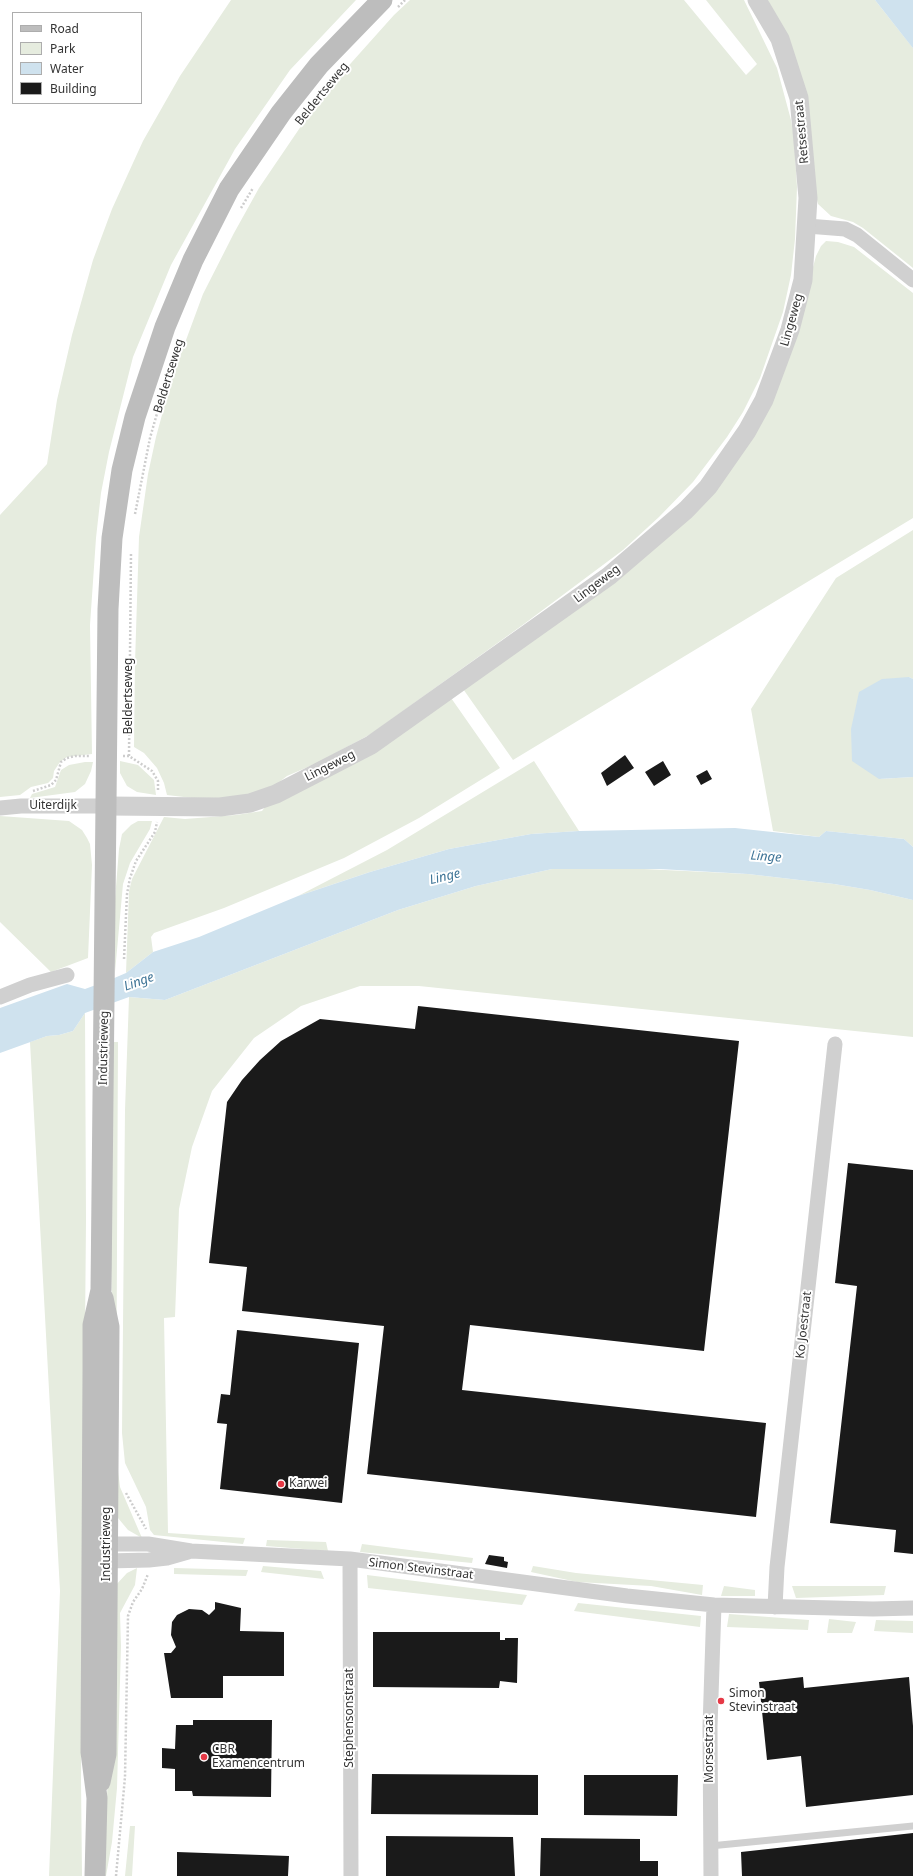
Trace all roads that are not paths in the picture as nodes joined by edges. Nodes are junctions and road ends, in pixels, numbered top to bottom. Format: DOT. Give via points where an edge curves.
graph roads {
  1 [pos="757,0"];
  2 [pos="388,6"];
  3 [pos="808,226"];
  4 [pos="913,280"];
  5 [pos="107,806"];
  6 [pos="0,808"];
  7 [pos="67,975"];
  8 [pos="0,997"];
  9 [pos="835,1044"];
  10 [pos="102,1553"];
  11 [pos="350,1559"];
  12 [pos="714,1605"];
  13 [pos="775,1607"];
  14 [pos="913,1608"];
  15 [pos="913,1826"];
  16 [pos="710,1846"];
  17 [pos="95,1876"];
  18 [pos="351,1876"];
  19 [pos="711,1876"];
  1 -- 3 [label="street, Retsestraat" via="780,40 800,98"];
  2 -- 5 [label="main road, Beldertseweg" via="314,71 281,112 229,190 194,260 165,327 135,417 122,470 112,538 108,609"];
  3 -- 4 [label="street" via="845,229 857,235"];
  3 -- 5 [label="street, Lingeweg" via="803,280 790,330 764,400 747,431 708,487 686,510 608,576 371,745 276,794 220,807"];
  5 -- 6 [label="street, Uiterdijk"];
  5 -- 10 [label="main road, Industrieweg" via="101,1290 93,1325"];
  7 -- 8 [label="street" via="30,985"];
  9 -- 13 [label="street, Ko Joestraat"];
  10 -- 11 [label="street, Simon Stevinstraat" via="161,1559 191,1551"];
  10 -- 17 [label="main road, Industrieweg" via="90,1752 97,1798"];
  11 -- 12 [label="street, Simon Stevinstraat"];
  11 -- 18 [label="street, Stephensonstraat"];
  12 -- 13 [label="street, Simon Stevinstraat"];
  12 -- 16 [label="street, Morsestraat"];
  13 -- 14 [label="street, Simon Stevinstraat"];
  15 -- 16 [label="lane"];
  16 -- 19 [label="street, Morsestraat"];
}
